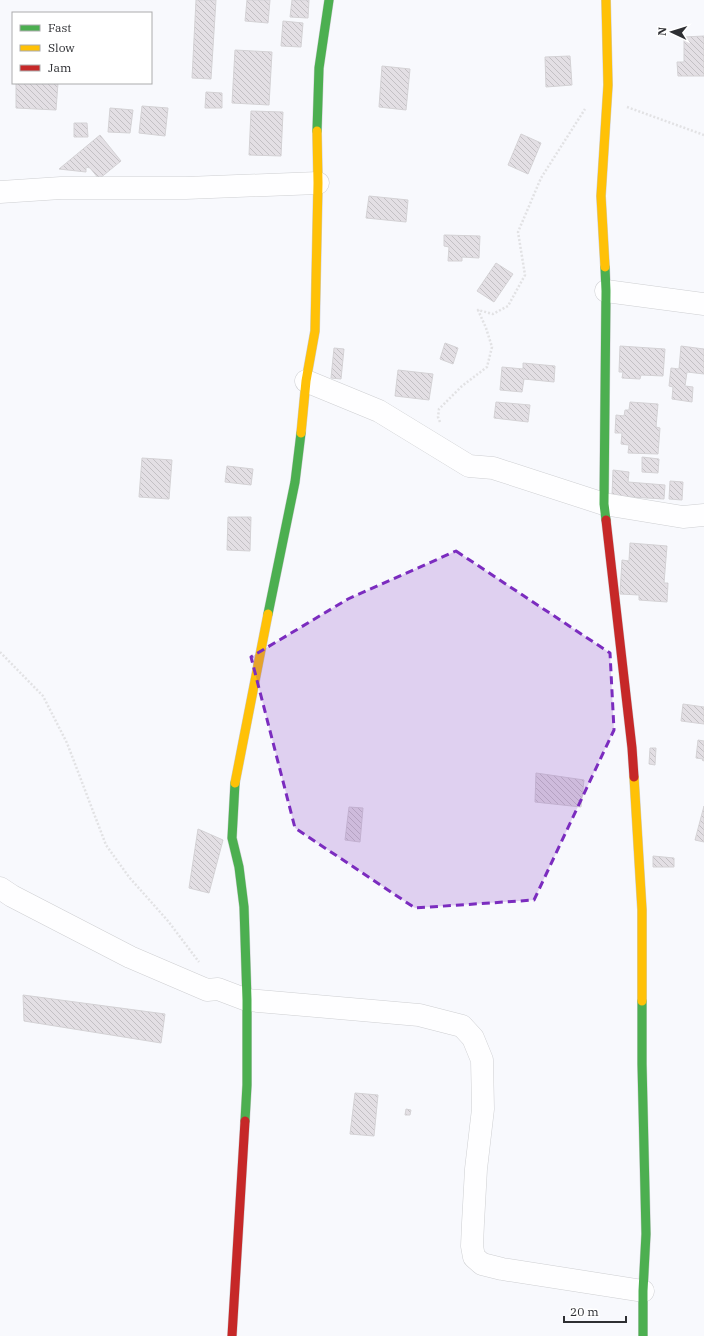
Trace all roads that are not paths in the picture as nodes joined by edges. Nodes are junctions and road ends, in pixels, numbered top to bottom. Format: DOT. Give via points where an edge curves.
graph roads {
  1 [pos="329,0"];
  2 [pos="606,0"];
  3 [pos="318,183"];
  4 [pos="0,192"];
  5 [pos="606,291"];
  6 [pos="704,304"];
  7 [pos="306,381"];
  8 [pos="604,504"];
  9 [pos="704,516"];
  10 [pos="0,888"];
  11 [pos="248,1000"];
  12 [pos="643,1291"];
  13 [pos="232,1336"];
  14 [pos="643,1336"];
  1 -- 3 [label="street" via="319,68"];
  2 -- 5 [label="street" via="607,103 601,196"];
  3 -- 4 [label="street" via="186,188 61,188"];
  3 -- 7 [label="street" via="315,331"];
  5 -- 6 [label="street"];
  5 -- 8 [label="street"];
  7 -- 8 [label="street" via="379,411 469,466 493,468"];
  7 -- 11 [label="street" via="295,482 234,779 232,838 244,907"];
  8 -- 9 [label="street" via="683,517"];
  8 -- 12 [label="street" via="632,748 642,910 646,1234"];
  10 -- 11 [label="street" via="130,957 207,990 218,989"];
  11 -- 12 [label="street" via="419,1015 462,1026 473,1038 482,1060 483,1109 476,1169 472,1246 474,1257 482,1264 502,1269"];
  11 -- 13 [label="street" via="247,1084"];
  12 -- 14 [label="street"];
}
